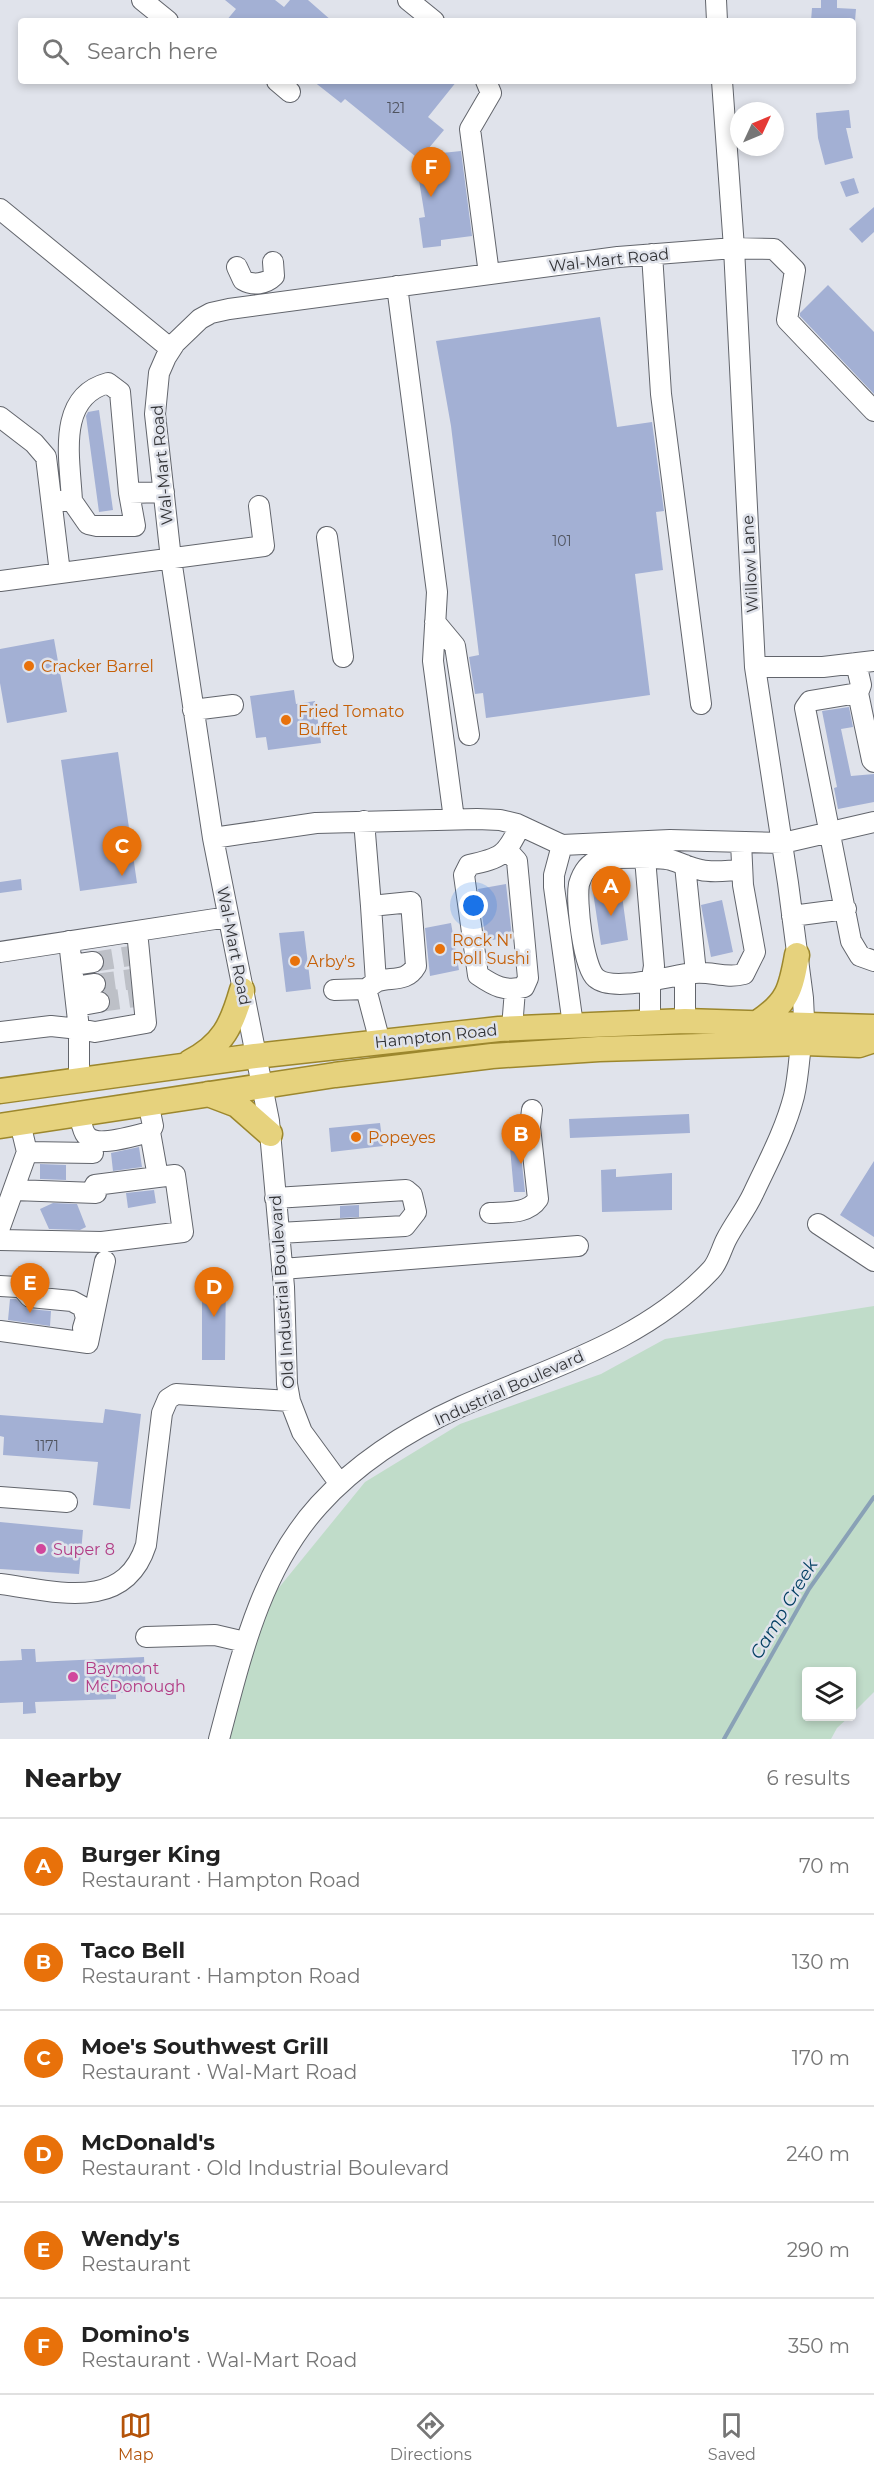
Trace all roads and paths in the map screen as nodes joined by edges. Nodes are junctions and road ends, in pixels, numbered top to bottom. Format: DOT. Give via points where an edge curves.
graph roads {
  1 [pos="142,0"];
  2 [pos="408,0"];
  3 [pos="716,0"];
  4 [pos="164,18"];
  5 [pos="430,18"];
  6 [pos="717,18"];
  7 [pos="487,84"];
  8 [pos="722,84"];
  9 [pos="0,209"];
  10 [pos="734,248"];
  11 [pos="652,254"];
  12 [pos="273,262"];
  13 [pos="237,267"];
  14 [pos="489,274"];
  15 [pos="397,286"];
  16 [pos="171,350"];
  17 [pos="874,411"];
  18 [pos="0,417"];
  19 [pos="164,492"];
  20 [pos="129,493"];
  21 [pos="51,501"];
  22 [pos="72,501"];
  23 [pos="259,506"];
  24 [pos="327,537"];
  25 [pos="171,560"];
  26 [pos="60,573"];
  27 [pos="0,580"];
  28 [pos="435,622"];
  29 [pos="343,657"];
  30 [pos="865,662"];
  31 [pos="755,667"];
  32 [pos="858,693"];
  33 [pos="701,704"];
  34 [pos="233,705"];
  35 [pos="193,710"];
  36 [pos="469,735"];
  37 [pos="874,762"];
  38 [pos="454,819"];
  39 [pos="363,821"];
  40 [pos="874,822"];
  41 [pos="520,826"];
  42 [pos="830,832"];
  43 [pos="213,838"];
  44 [pos="741,842"];
  45 [pos="783,843"];
  46 [pos="562,845"];
  47 [pos="644,849"];
  48 [pos="508,851"];
  49 [pos="685,865"];
  50 [pos="742,870"];
  51 [pos="371,906"];
  52 [pos="846,909"];
  53 [pos="792,916"];
  54 [pos="228,917"];
  55 [pos="137,931"];
  56 [pos="69,941"];
  57 [pos="0,952"];
  58 [pos="797,955"];
  59 [pos="874,961"];
  60 [pos="93,962"];
  61 [pos="73,964"];
  62 [pos="690,974"];
  63 [pos="651,981"];
  64 [pos="371,986"];
  65 [pos="242,990"];
  66 [pos="334,990"];
  67 [pos="515,990"];
  68 [pos="97,993"];
  69 [pos="76,997"];
  70 [pos="686,1021"];
  71 [pos="650,1022"];
  72 [pos="757,1023"];
  73 [pos="573,1025"];
  74 [pos="512,1028"];
  75 [pos="79,1029"];
  76 [pos="0,1032"];
  77 [pos="804,1037"];
  78 [pos="869,1037"];
  79 [pos="380,1042"];
  80 [pos="255,1056"];
  81 [pos="184,1065"];
  82 [pos="79,1079"];
  83 [pos="261,1086"];
  84 [pos="0,1091"];
  85 [pos="208,1094"];
  86 [pos="148,1102"];
  87 [pos="531,1110"];
  88 [pos="79,1113"];
  89 [pos="10,1124"];
  90 [pos="150,1132"];
  91 [pos="270,1134"];
  92 [pos="27,1152"];
  93 [pos="93,1153"];
  94 [pos="158,1177"];
  95 [pos="14,1190"];
  96 [pos="275,1198"];
  97 [pos="490,1213"];
  98 [pos="818,1224"];
  99 [pos="0,1227"];
  100 [pos="279,1233"];
  101 [pos="0,1240"];
  102 [pos="578,1246"];
  103 [pos="105,1260"];
  104 [pos="874,1261"];
  105 [pos="282,1269"];
  106 [pos="0,1286"];
  107 [pos="21,1287"];
  108 [pos="97,1293"];
  109 [pos="0,1331"];
  110 [pos="25,1334"];
  111 [pos="290,1401"];
  112 [pos="340,1484"];
  113 [pos="0,1497"];
  114 [pos="67,1502"];
  115 [pos="0,1584"];
  116 [pos="146,1637"];
  117 [pos="246,1642"];
  118 [pos="219,1739"];
  1 -- 4 [label="street"];
  2 -- 5 [label="street"];
  3 -- 6 [label="street"];
  7 -- 14 [label="street" via="491,93 470,129"];
  8 -- 10 [label="street, Willow Lane"];
  9 -- 16 [label="street"];
  10 -- 11 [label="street, Wal-Mart Road"];
  10 -- 17 [label="street, Wal-Mart Road" via="774,249 786,258 795,270 787,320"];
  10 -- 31 [label="street, Willow Lane"];
  11 -- 14 [label="street, Wal-Mart Road"];
  11 -- 33 [label="street" via="661,394"];
  12 -- 13 [label="street" via="274,276 263,283 243,280"];
  14 -- 15 [label="street, Wal-Mart Road"];
  15 -- 16 [label="street, Wal-Mart Road" via="211,313 188,329"];
  15 -- 28 [label="street" via="437,592"];
  16 -- 19 [label="street, Wal-Mart Road" via="159,373 155,414"];
  18 -- 21 [label="street" via="46,457"];
  19 -- 20 [label="street"];
  19 -- 25 [label="street, Wal-Mart Road"];
  20 -- 22 [label="street" via="135,526 88,524"];
  20 -- 22 [label="street" via="120,392 108,383 93,387 79,401 71,422"];
  21 -- 22 [label="street"];
  21 -- 26 [label="street"];
  23 -- 25 [label="street" via="264,546"];
  24 -- 29 [label="street"];
  25 -- 26 [label="street"];
  25 -- 35 [label="street, Wal-Mart Road"];
  26 -- 27 [label="street"];
  28 -- 36 [label="street" via="456,646"];
  28 -- 38 [label="street" via="433,661"];
  30 -- 31 [label="street" via="822,667"];
  30 -- 32 [label="street"];
  31 -- 45 [label="street, Willow Lane"];
  32 -- 37 [label="street"];
  32 -- 42 [label="street" via="810,701 805,708"];
  34 -- 35 [label="street"];
  35 -- 43 [label="street, Wal-Mart Road"];
  38 -- 39 [label="street"];
  38 -- 41 [label="street" via="500,820"];
  39 -- 43 [label="street" via="316,823"];
  39 -- 51 [label="street"];
  40 -- 42 [label="street"];
  41 -- 46 [label="street"];
  41 -- 48 [label="street"];
  42 -- 45 [label="street"];
  42 -- 52 [label="street"];
  43 -- 54 [label="street, Wal-Mart Road"];
  44 -- 45 [label="street"];
  44 -- 47 [label="street"];
  44 -- 50 [label="street"];
  45 -- 53 [label="street, Willow Lane"];
  46 -- 47 [label="street"];
  46 -- 73 [label="street" via="554,887"];
  47 -- 49 [label="street"];
  47 -- 63 [label="street" via="654,966"];
  47 -- 63 [label="street" via="599,860 586,869 579,885 580,919 587,963 594,977 607,983"];
  48 -- 67 [label="street" via="516,861 528,978 524,987"];
  48 -- 67 [label="street" via="469,865 464,875 478,975 500,989"];
  49 -- 50 [label="street" via="703,871"];
  49 -- 62 [label="street"];
  50 -- 62 [label="street" via="755,952 750,964 744,974 731,978"];
  51 -- 64 [label="street"];
  51 -- 64 [label="street" via="411,902 416,966 403,978"];
  52 -- 53 [label="street"];
  52 -- 59 [label="street" via="854,947 860,956"];
  53 -- 58 [label="street, Willow Lane"];
  54 -- 55 [label="street"];
  54 -- 65 [label="street, Wal-Mart Road"];
  55 -- 56 [label="street"];
  55 -- 75 [label="street" via="134,956 146,1023 95,1032"];
  56 -- 57 [label="street"];
  56 -- 61 [label="street"];
  58 -- 72 [label="main road" via="790,991 771,1014"];
  58 -- 77 [label="street, Willow Lane"];
  60 -- 61 [label="street"];
  61 -- 69 [label="street"];
  62 -- 63 [label="street"];
  62 -- 70 [label="street"];
  63 -- 71 [label="street"];
  64 -- 66 [label="street"];
  64 -- 79 [label="street"];
  65 -- 80 [label="street, Wal-Mart Road"];
  65 -- 81 [label="main road" via="233,1018 217,1044"];
  67 -- 74 [label="street"];
  68 -- 69 [label="street"];
  69 -- 75 [label="street"];
  70 -- 71 [label="main road, Hampton Road"];
  70 -- 72 [label="main road, Hampton Road"];
  71 -- 73 [label="main road, Hampton Road"];
  72 -- 77 [label="main road, Hampton Road"];
  73 -- 74 [label="main road, Hampton Road"];
  74 -- 79 [label="main road, Hampton Road"];
  75 -- 76 [label="street" via="51,1026"];
  75 -- 82 [label="street"];
  77 -- 78 [label="main road, Hampton Road"];
  77 -- 83 [label="main road, Hampton Road" via="492,1056"];
  77 -- 112 [label="street, Industrial Boulevard" via="795,1094 783,1134 713,1268 649,1321 603,1347 461,1407 405,1436"];
  79 -- 80 [label="main road, Hampton Road"];
  80 -- 81 [label="main road, Hampton Road"];
  80 -- 83 [label="street, Wal-Mart Road"];
  81 -- 82 [label="main road, Hampton Road"];
  82 -- 84 [label="main road, Hampton Road"];
  83 -- 85 [label="main road, Hampton Road"];
  83 -- 91 [label="street, Old Industrial Boulevard"];
  85 -- 86 [label="main road, Hampton Road"];
  85 -- 91 [label="main road" via="237,1105"];
  86 -- 88 [label="main road, Hampton Road"];
  86 -- 90 [label="street" via="153,1126"];
  87 -- 97 [label="street" via="538,1198 524,1210"];
  88 -- 89 [label="main road, Hampton Road"];
  88 -- 90 [label="street" via="84,1134 91,1140 102,1142"];
  89 -- 92 [label="street"];
  90 -- 94 [label="street"];
  91 -- 96 [label="street, Old Industrial Boulevard"];
  92 -- 93 [label="street"];
  92 -- 95 [label="street"];
  94 -- 95 [label="street" via="96,1189"];
  94 -- 101 [label="street" via="174,1175 183,1232 102,1242"];
  95 -- 99 [label="street"];
  96 -- 100 [label="street, Old Industrial Boulevard"];
  96 -- 100 [label="street" via="406,1190 412,1195 416,1212 405,1226"];
  98 -- 104 [label="street"];
  100 -- 105 [label="street, Old Industrial Boulevard"];
  102 -- 105 [label="street"];
  103 -- 108 [label="street"];
  105 -- 111 [label="street, Old Industrial Boulevard"];
  106 -- 107 [label="street"];
  107 -- 108 [label="street"];
  107 -- 110 [label="street" via="30,1297 72,1301 83,1307 86,1318 83,1328 70,1334"];
  108 -- 110 [label="street" via="88,1343"];
  109 -- 110 [label="street"];
  111 -- 112 [label="street, Old Industrial Boulevard" via="302,1432"];
  111 -- 115 [label="street" via="177,1394 168,1399 162,1413 146,1545 126,1580 101,1592"];
  112 -- 117 [label="street, Industrial Boulevard" via="302,1526 282,1556"];
  113 -- 114 [label="street"];
  116 -- 117 [label="street" via="215,1635"];
  117 -- 118 [label="street, Industrial Boulevard"];
}
